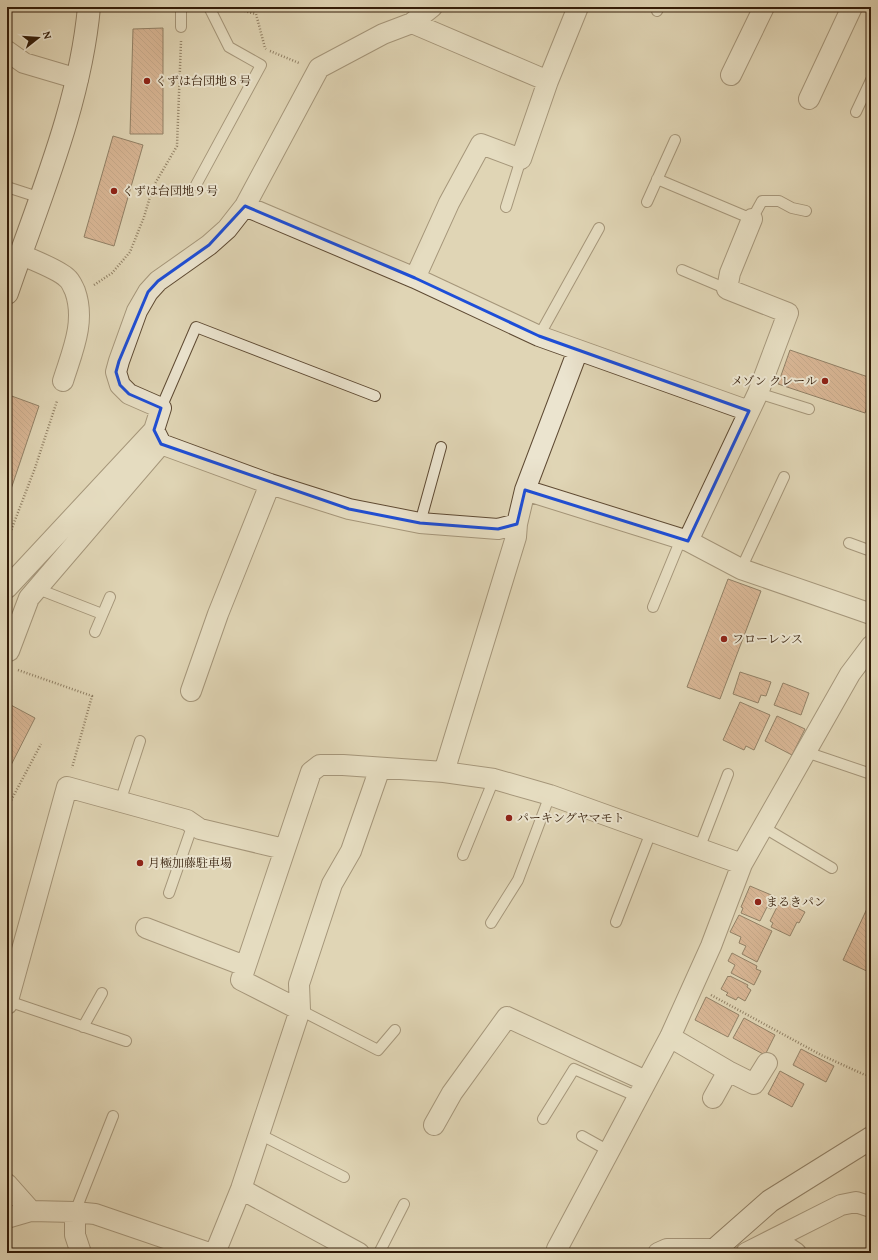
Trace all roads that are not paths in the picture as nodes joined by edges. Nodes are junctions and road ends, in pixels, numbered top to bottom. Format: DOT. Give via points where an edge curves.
graph roads {
  1 [pos="89,7"];
  2 [pos="181,7"];
  3 [pos="209,7"];
  4 [pos="432,7"];
  5 [pos="578,7"];
  6 [pos="764,7"];
  7 [pos="852,7"];
  8 [pos="412,23"];
  9 [pos="181,27"];
  10 [pos="7,51"];
  11 [pos="731,75"];
  12 [pos="78,79"];
  13 [pos="871,80"];
  14 [pos="548,81"];
  15 [pos="809,98"];
  16 [pos="856,112"];
  17 [pos="674,140"];
  18 [pos="521,159"];
  19 [pos="657,179"];
  20 [pos="196,185"];
  21 [pos="7,187"];
  22 [pos="41,198"];
  23 [pos="647,202"];
  24 [pos="245,206"];
  25 [pos="506,207"];
  26 [pos="806,210"];
  27 [pos="752,219"];
  28 [pos="599,228"];
  29 [pos="20,254"];
  30 [pos="682,270"];
  31 [pos="415,278"];
  32 [pos="727,288"];
  33 [pos="7,293"];
  34 [pos="539,336"];
  35 [pos="578,350"];
  36 [pos="63,381"];
  37 [pos="758,393"];
  38 [pos="375,396"];
  39 [pos="161,408"];
  40 [pos="809,409"];
  41 [pos="749,411"];
  42 [pos="157,437"];
  43 [pos="441,447"];
  44 [pos="784,477"];
  45 [pos="270,484"];
  46 [pos="526,490"];
  47 [pos="420,524"];
  48 [pos="516,524"];
  49 [pos="684,540"];
  50 [pos="850,543"];
  51 [pos="871,551"];
  52 [pos="741,568"];
  53 [pos="7,588"];
  54 [pos="38,589"];
  55 [pos="110,597"];
  56 [pos="653,607"];
  57 [pos="102,614"];
  58 [pos="871,614"];
  59 [pos="95,632"];
  60 [pos="871,646"];
  61 [pos="9,651"];
  62 [pos="190,691"];
  63 [pos="140,741"];
  64 [pos="806,752"];
  65 [pos="380,768"];
  66 [pos="444,772"];
  67 [pos="728,774"];
  68 [pos="871,774"];
  69 [pos="494,779"];
  70 [pos="550,795"];
  71 [pos="120,802"];
  72 [pos="193,824"];
  73 [pos="763,827"];
  74 [pos="651,832"];
  75 [pos="284,849"];
  76 [pos="699,849"];
  77 [pos="463,855"];
  78 [pos="742,864"];
  79 [pos="832,868"];
  80 [pos="169,893"];
  81 [pos="616,922"];
  82 [pos="491,923"];
  83 [pos="146,928"];
  84 [pos="245,966"];
  85 [pos="102,992"];
  86 [pos="8,1003"];
  87 [pos="300,1010"];
  88 [pos="83,1027"];
  89 [pos="394,1030"];
  90 [pos="670,1037"];
  91 [pos="126,1041"];
  92 [pos="767,1063"];
  93 [pos="728,1071"];
  94 [pos="642,1089"];
  95 [pos="713,1098"];
  96 [pos="113,1116"];
  97 [pos="543,1119"];
  98 [pos="434,1125"];
  99 [pos="259,1134"];
  100 [pos="582,1136"];
  101 [pos="871,1138"];
  102 [pos="609,1150"];
  103 [pos="344,1177"];
  104 [pos="7,1184"];
  105 [pos="241,1190"];
  106 [pos="404,1204"];
  107 [pos="871,1207"];
  108 [pos="32,1211"];
  109 [pos="75,1212"];
  110 [pos="7,1218"];
  111 [pos="775,1239"];
  112 [pos="555,1251"];
  113 [pos="713,1251"];
  114 [pos="81,1253"];
  115 [pos="209,1253"];
  116 [pos="215,1253"];
  117 [pos="359,1253"];
  118 [pos="379,1253"];
  119 [pos="658,1253"];
  120 [pos="746,1253"];
  121 [pos="796,1253"];
  1 -- 12 [label="street"];
  2 -- 9 [label="lane"];
  3 -- 20 [label="lane" via="229,47 261,65"];
  4 -- 8 [label="street"];
  5 -- 14 [label="street"];
  6 -- 11 [label="street"];
  7 -- 15 [label="street"];
  8 -- 14 [label="street"];
  8 -- 24 [label="street" via="383,34 320,68"];
  10 -- 12 [label="street" via="24,64"];
  12 -- 22 [label="street"];
  13 -- 16 [label="lane"];
  14 -- 18 [label="street"];
  17 -- 19 [label="lane"];
  18 -- 25 [label="lane"];
  18 -- 31 [label="street" via="481,144 449,203"];
  19 -- 23 [label="lane"];
  19 -- 27 [label="lane"];
  21 -- 22 [label="lane"];
  22 -- 29 [label="street"];
  24 -- 31 [label="street"];
  24 -- 39 [label="street" via="227,229 209,245 158,281 137,311 116,372 120,385 129,394"];
  26 -- 27 [label="lane" via="778,202 762,201"];
  27 -- 32 [label="street" via="730,273"];
  28 -- 34 [label="lane"];
  29 -- 33 [label="street"];
  29 -- 36 [label="street" via="57,271 67,278 76,293 80,314 79,331"];
  30 -- 32 [label="lane"];
  31 -- 34 [label="street"];
  32 -- 37 [label="street" via="788,313"];
  34 -- 35 [label="street"];
  35 -- 41 [label="street"];
  35 -- 46 [label="street"];
  37 -- 40 [label="lane"];
  37 -- 41 [label="street"];
  38 -- 39 [label="lane" via="196,327"];
  39 -- 42 [label="street"];
  41 -- 49 [label="street"];
  42 -- 45 [label="street"];
  42 -- 53 [label="street"];
  42 -- 54 [label="street"];
  43 -- 47 [label="lane"];
  44 -- 52 [label="lane"];
  45 -- 47 [label="street" via="349,509"];
  45 -- 62 [label="street"];
  46 -- 48 [label="street"];
  46 -- 49 [label="street"];
  47 -- 48 [label="street" via="498,529"];
  48 -- 66 [label="street" via="516,537"];
  49 -- 52 [label="street"];
  49 -- 56 [label="lane"];
  50 -- 51 [label="lane"];
  52 -- 58 [label="street"];
  54 -- 57 [label="lane"];
  54 -- 61 [label="street" via="29,598"];
  55 -- 57 [label="lane"];
  57 -- 59 [label="lane"];
  60 -- 64 [label="street" via="850,674"];
  63 -- 71 [label="lane"];
  64 -- 68 [label="lane"];
  64 -- 73 [label="street"];
  65 -- 66 [label="street"];
  65 -- 75 [label="street" via="320,765 311,772"];
  65 -- 87 [label="street" via="351,851 332,884 299,984"];
  66 -- 69 [label="street"];
  67 -- 76 [label="lane"];
  69 -- 70 [label="street"];
  69 -- 77 [label="lane"];
  70 -- 74 [label="street"];
  70 -- 82 [label="lane" via="518,880"];
  71 -- 72 [label="street" via="187,820"];
  71 -- 86 [label="street" via="67,787"];
  72 -- 75 [label="street" via="200,829"];
  72 -- 80 [label="lane"];
  73 -- 78 [label="street"];
  73 -- 79 [label="lane"];
  74 -- 76 [label="street"];
  74 -- 81 [label="lane"];
  75 -- 84 [label="street"];
  76 -- 78 [label="street"];
  78 -- 90 [label="street" via="711,946"];
  83 -- 84 [label="street"];
  84 -- 87 [label="street" via="241,980"];
  85 -- 88 [label="lane"];
  86 -- 88 [label="lane"];
  87 -- 89 [label="lane" via="378,1050"];
  87 -- 99 [label="street"];
  88 -- 91 [label="lane"];
  90 -- 93 [label="street"];
  90 -- 94 [label="street"];
  92 -- 93 [label="street" via="754,1084"];
  93 -- 95 [label="street"];
  94 -- 97 [label="lane" via="574,1069"];
  94 -- 98 [label="street" via="507,1017 452,1093"];
  94 -- 102 [label="street"];
  96 -- 109 [label="lane"];
  99 -- 103 [label="lane"];
  99 -- 105 [label="street"];
  100 -- 102 [label="lane"];
  101 -- 113 [label="street" via="770,1201"];
  102 -- 112 [label="street"];
  104 -- 108 [label="street"];
  105 -- 116 [label="street"];
  105 -- 117 [label="street"];
  106 -- 118 [label="lane"];
  107 -- 111 [label="street" via="856,1202 841,1205"];
  108 -- 109 [label="street"];
  108 -- 110 [label="street"];
  109 -- 114 [label="street" via="75,1235"];
  109 -- 115 [label="street" via="95,1214"];
  111 -- 120 [label="street"];
  111 -- 121 [label="street"];
  113 -- 119 [label="street" via="667,1249"];
}
